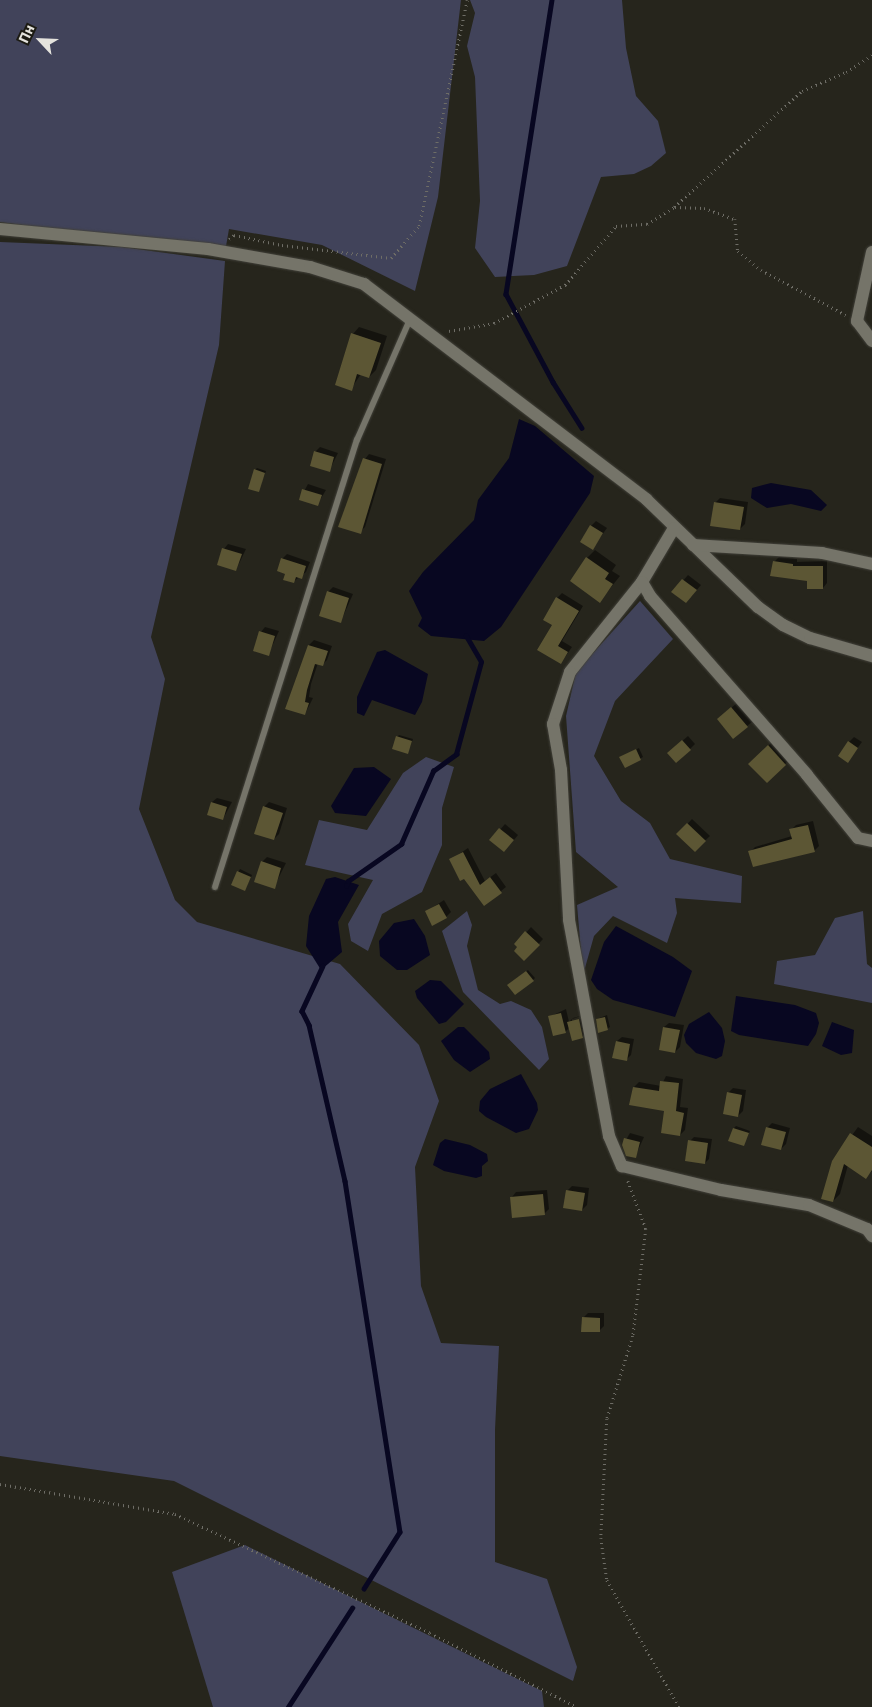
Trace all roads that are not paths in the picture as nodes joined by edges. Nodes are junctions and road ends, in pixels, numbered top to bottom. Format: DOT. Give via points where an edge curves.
graph roads {
  1 [pos="0,230"];
  2 [pos="872,252"];
  3 [pos="410,318"];
  4 [pos="872,341"];
  5 [pos="674,528"];
  6 [pos="693,545"];
  7 [pos="872,564"];
  8 [pos="642,582"];
  9 [pos="872,656"];
  10 [pos="872,841"];
  11 [pos="215,887"];
  12 [pos="872,1236"];
  1 -- 3 [label="street" via="218,251 310,268 364,284"];
  2 -- 4 [label="street" via="857,321"];
  3 -- 5 [label="street" via="646,498"];
  3 -- 11 [label="lane" via="357,440"];
  5 -- 6 [label="street"];
  5 -- 8 [label="street"];
  6 -- 7 [label="street" via="822,553"];
  6 -- 9 [label="street" via="738,589 783,625 810,638"];
  8 -- 10 [label="street" via="650,596 858,838"];
  8 -- 12 [label="street" via="570,672 553,724 561,770 568,920 609,1136 622,1166 721,1190 808,1205 866,1229"];
}
